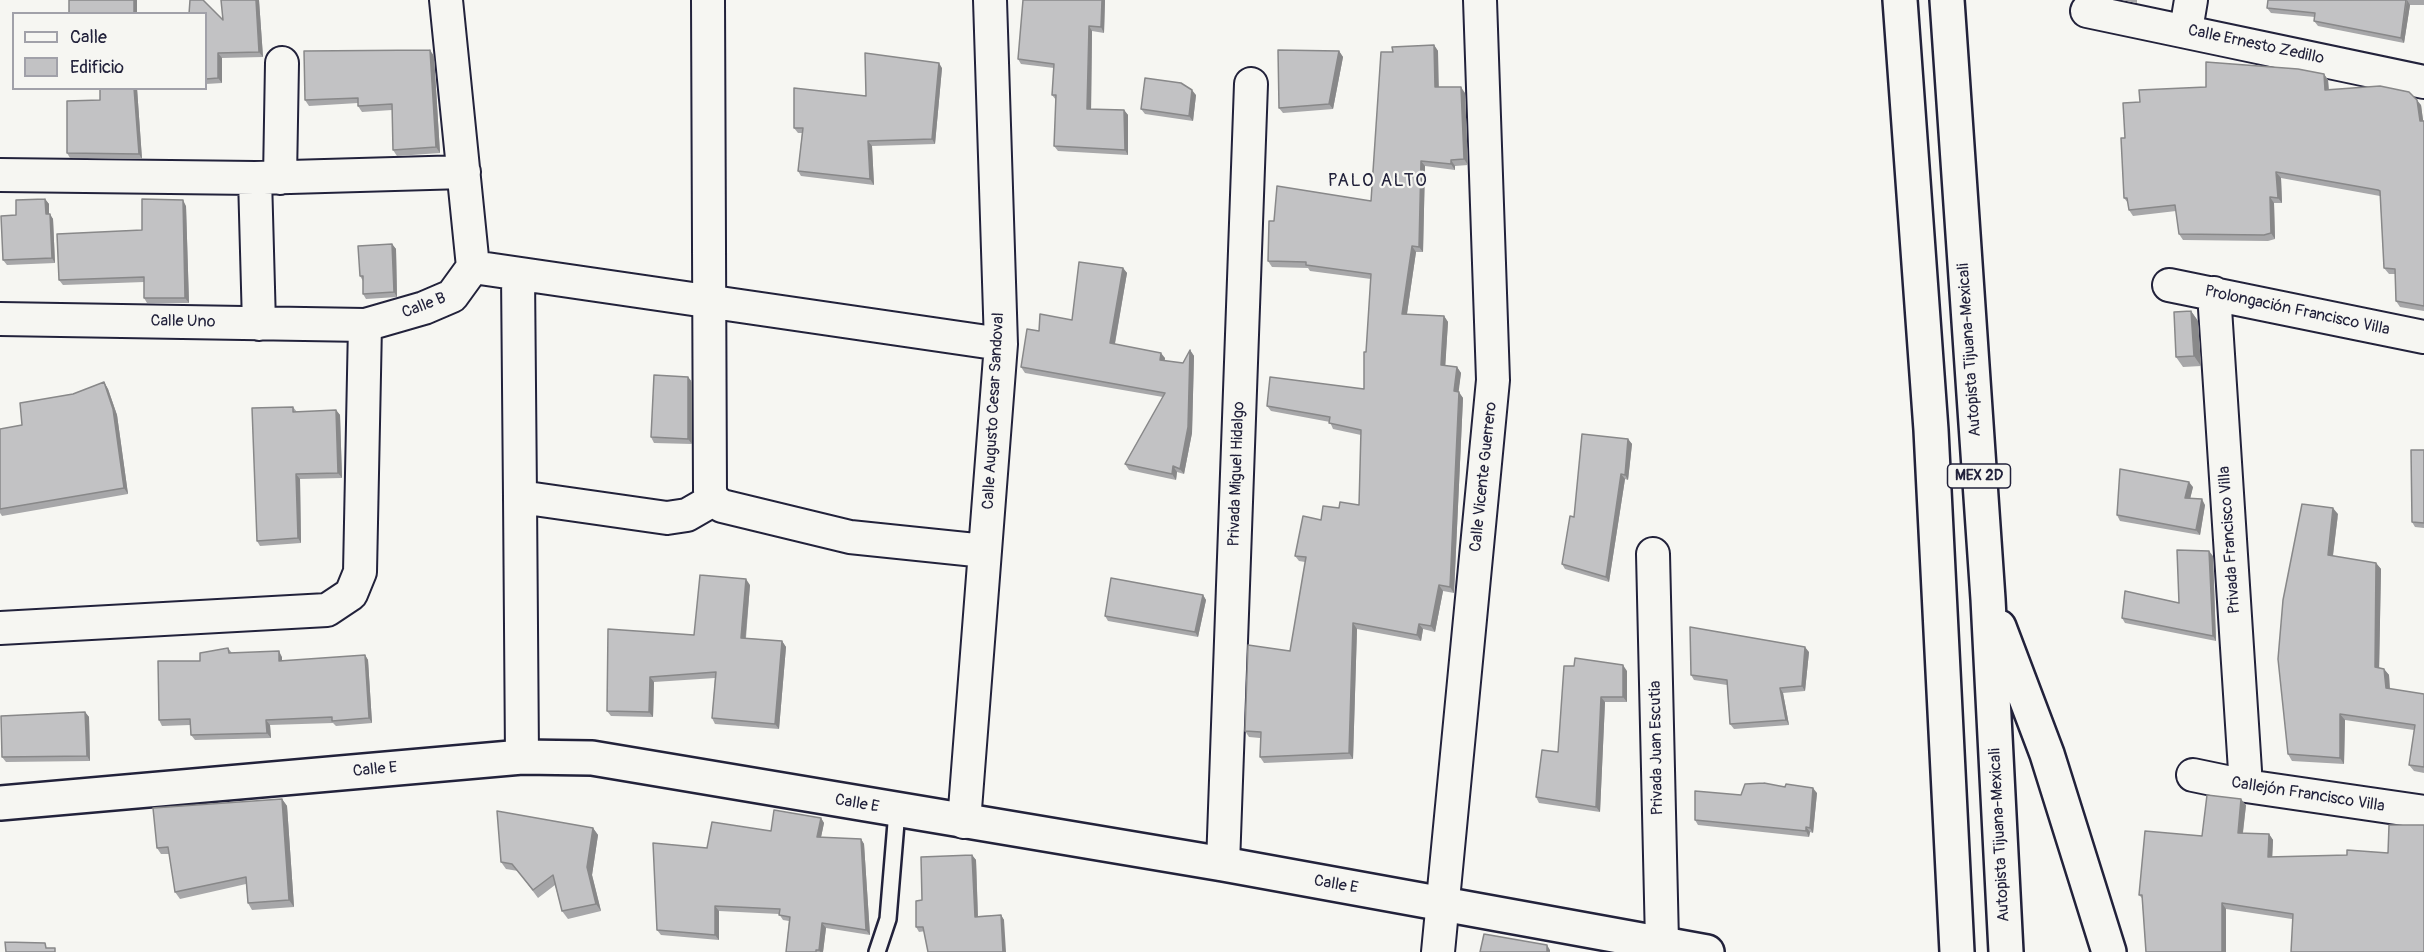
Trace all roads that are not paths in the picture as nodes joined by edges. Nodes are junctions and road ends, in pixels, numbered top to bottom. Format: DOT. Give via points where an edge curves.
graph roads {
  1 [pos="446,0"];
  2 [pos="708,0"];
  3 [pos="990,0"];
  4 [pos="1480,0"];
  5 [pos="1900,0"];
  6 [pos="1947,0"];
  7 [pos="2087,12"];
  8 [pos="2189,15"];
  9 [pos="282,63"];
  10 [pos="2424,82"];
  11 [pos="1251,84"];
  12 [pos="464,172"];
  13 [pos="0,175"];
  14 [pos="267,178"];
  15 [pos="473,267"];
  16 [pos="518,274"];
  17 [pos="2169,285"];
  18 [pos="2214,293"];
  19 [pos="711,302"];
  20 [pos="0,319"];
  21 [pos="259,324"];
  22 [pos="365,325"];
  23 [pos="2424,338"];
  24 [pos="1001,344"];
  25 [pos="520,497"];
  26 [pos="713,500"];
  27 [pos="985,551"];
  28 [pos="1653,554"];
  29 [pos="1988,599"];
  30 [pos="0,628"];
  31 [pos="522,757"];
  32 [pos="2193,775"];
  33 [pos="2246,786"];
  34 [pos="0,803"];
  35 [pos="897,811"];
  36 [pos="2424,812"];
  37 [pos="964,822"];
  38 [pos="1223,864"];
  39 [pos="1442,904"];
  40 [pos="1662,942"];
  41 [pos="877,952"];
  42 [pos="1438,952"];
  43 [pos="1707,952"];
  44 [pos="1957,952"];
  45 [pos="2006,952"];
  46 [pos="2109,952"];
  1 -- 12 [label="street"];
  2 -- 19 [label="street"];
  3 -- 24 [label="street, Calle Augusto Cesar Sandoval"];
  4 -- 39 [label="street, Calle Vicente Guerrero" via="1493,380"];
  5 -- 44 [label="main road, MEX 2D" via="1931,442"];
  6 -- 29 [label="main road, Autopista Tijuana-Mexicali / MEX 2D"];
  7 -- 8 [label="street, Calle Ernesto Zedillo"];
  8 -- 10 [label="street, Calle Ernesto Zedillo"];
  9 -- 14 [label="street"];
  11 -- 38 [label="street, Privada Miguel Hidalgo"];
  12 -- 14 [label="street"];
  12 -- 15 [label="street"];
  13 -- 14 [label="street"];
  14 -- 21 [label="street"];
  15 -- 16 [label="street"];
  15 -- 22 [label="street, Calle B" via="452,296"];
  16 -- 19 [label="street"];
  16 -- 25 [label="street"];
  17 -- 18 [label="street, Prolongación Francisco Villa"];
  18 -- 23 [label="street, Prolongación Francisco Villa"];
  18 -- 33 [label="street, Privada Francisco Villa"];
  19 -- 24 [label="street"];
  19 -- 26 [label="street"];
  20 -- 21 [label="street, Calle Uno"];
  21 -- 22 [label="street, Calle Uno"];
  22 -- 30 [label="street" via="360,572 351,594 327,610"];
  24 -- 27 [label="street, Calle Augusto Cesar Sandoval"];
  25 -- 26 [label="street" via="667,518 687,515"];
  25 -- 31 [label="street"];
  26 -- 27 [label="street" via="722,506 850,537"];
  27 -- 37 [label="street, Calle Augusto Cesar Sandoval"];
  28 -- 40 [label="street, Privada Juan Escutia"];
  29 -- 45 [label="main road, Autopista Tijuana-Mexicali / MEX 2D"];
  29 -- 46 [label="main road" via="2047,754"];
  31 -- 34 [label="main road, Calle E"];
  31 -- 35 [label="main road, Calle E" via="592,758"];
  32 -- 33 [label="street, Callejón Francisco Villa"];
  33 -- 36 [label="street, Callejón Francisco Villa"];
  35 -- 37 [label="main road, Calle E"];
  35 -- 41 [label="lane" via="888,918"];
  37 -- 38 [label="main road, Calle E"];
  38 -- 39 [label="main road, Calle E"];
  39 -- 40 [label="main road, Calle E"];
  39 -- 42 [label="street, Calle Vicente Guerrero"];
  40 -- 43 [label="main road, Calle E"];
}
